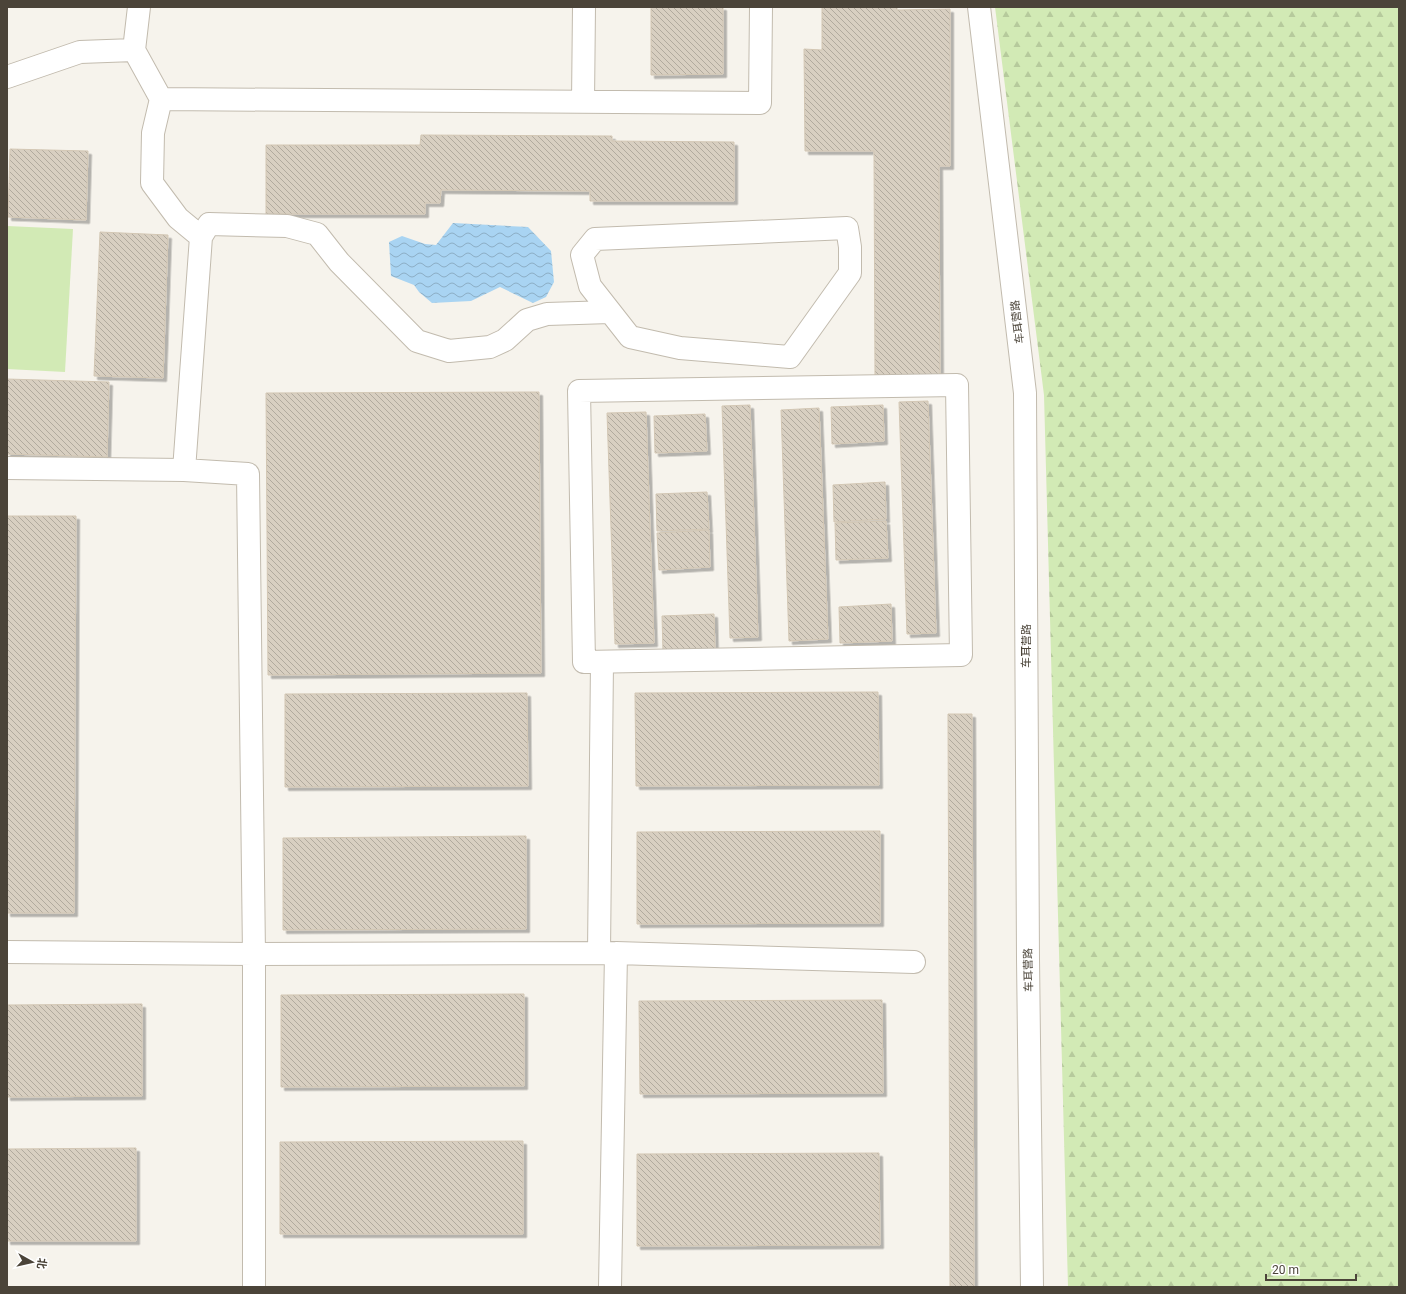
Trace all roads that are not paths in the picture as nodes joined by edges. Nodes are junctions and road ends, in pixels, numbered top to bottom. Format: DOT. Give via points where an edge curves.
graph roads {
  1 [pos="139,7"];
  2 [pos="584,7"];
  3 [pos="762,7"];
  4 [pos="979,7"];
  5 [pos="134,50"];
  6 [pos="7,78"];
  7 [pos="161,99"];
  8 [pos="583,102"];
  9 [pos="201,237"];
  10 [pos="610,312"];
  11 [pos="7,468"];
  12 [pos="184,470"];
  13 [pos="602,662"];
  14 [pos="7,952"];
  15 [pos="608,953"];
  16 [pos="254,954"];
  17 [pos="914,962"];
  18 [pos="254,1287"];
  19 [pos="610,1287"];
  20 [pos="1032,1287"];
  1 -- 5 [label="street"];
  2 -- 8 [label="street"];
  3 -- 8 [label="street" via="760,103"];
  4 -- 20 [label="street, 车耳营路" via="1025,394"];
  5 -- 6 [label="street" via="80,52"];
  5 -- 7 [label="street"];
  7 -- 8 [label="street"];
  7 -- 9 [label="street" via="153,133 152,183 178,218"];
  9 -- 10 [label="street" via="209,224 288,226 317,234 339,262 417,341 449,351 490,347 505,340 527,320 547,314"];
  9 -- 12 [label="street"];
  10 -- 10 [label="street" via="630,337 680,348 790,356 850,274 847,228 595,238 582,255 590,286"];
  11 -- 12 [label="street"];
  12 -- 16 [label="street" via="248,474"];
  13 -- 13 [label="street" via="961,656 957,385 580,391 584,662"];
  13 -- 15 [label="street"];
  14 -- 16 [label="street"];
  15 -- 16 [label="street"];
  15 -- 17 [label="street"];
  15 -- 19 [label="street"];
  16 -- 18 [label="street"];
}
